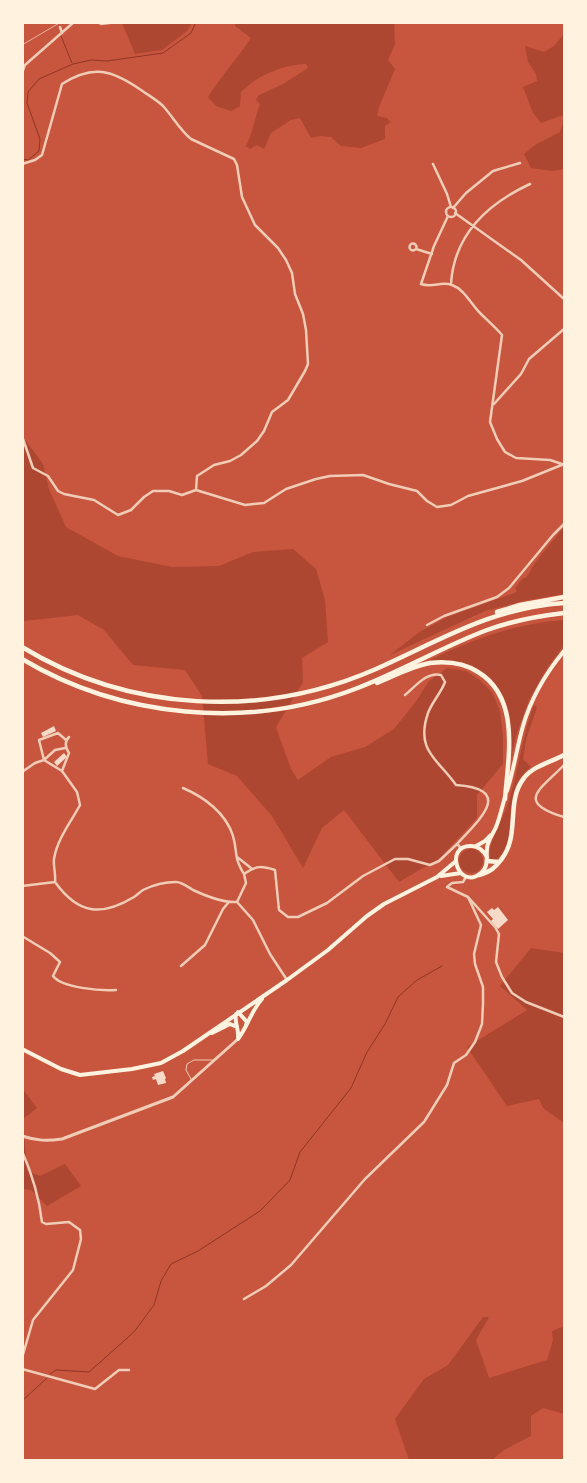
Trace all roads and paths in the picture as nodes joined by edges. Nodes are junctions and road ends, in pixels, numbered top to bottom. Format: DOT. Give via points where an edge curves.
graph roads {
  1 [pos="74,22"];
  2 [pos="98,22"];
  3 [pos="117,22"];
  4 [pos="60,27"];
  5 [pos="62,33"];
  6 [pos="22,73"];
  7 [pos="520,163"];
  8 [pos="22,164"];
  9 [pos="433,164"];
  10 [pos="530,184"];
  11 [pos="452,208"];
  12 [pos="455,213"];
  13 [pos="448,216"];
  14 [pos="473,226"];
  15 [pos="416,249"];
  16 [pos="432,254"];
  17 [pos="451,284"];
  18 [pos="564,299"];
  19 [pos="564,329"];
  20 [pos="494,406"];
  21 [pos="22,436"];
  22 [pos="563,464"];
  23 [pos="196,490"];
  24 [pos="564,524"];
  25 [pos="564,597"];
  26 [pos="564,603"];
  27 [pos="564,613"];
  28 [pos="427,625"];
  29 [pos="446,635"];
  30 [pos="22,647"];
  31 [pos="564,651"];
  32 [pos="22,659"];
  33 [pos="354,690"];
  34 [pos="405,695"];
  35 [pos="69,737"];
  36 [pos="66,740"];
  37 [pos="66,748"];
  38 [pos="564,755"];
  39 [pos="44,760"];
  40 [pos="564,765"];
  41 [pos="62,771"];
  42 [pos="22,772"];
  43 [pos="183,788"];
  44 [pos="505,799"];
  45 [pos="564,817"];
  46 [pos="492,834"];
  47 [pos="457,844"];
  48 [pos="476,846"];
  49 [pos="461,848"];
  50 [pos="235,856"];
  51 [pos="487,859"];
  52 [pos="456,861"];
  53 [pos="499,862"];
  54 [pos="251,868"];
  55 [pos="460,873"];
  56 [pos="244,874"];
  57 [pos="479,875"];
  58 [pos="437,877"];
  59 [pos="466,877"];
  60 [pos="55,882"];
  61 [pos="22,886"];
  62 [pos="468,897"];
  63 [pos="237,902"];
  64 [pos="228,903"];
  65 [pos="22,936"];
  66 [pos="181,966"];
  67 [pos="287,980"];
  68 [pos="273,989"];
  69 [pos="116,990"];
  70 [pos="237,1013"];
  71 [pos="564,1017"];
  72 [pos="246,1025"];
  73 [pos="237,1027"];
  74 [pos="238,1039"];
  75 [pos="195,1042"];
  76 [pos="22,1049"];
  77 [pos="214,1060"];
  78 [pos="192,1080"];
  79 [pos="22,1136"];
  80 [pos="22,1151"];
  81 [pos="244,1299"];
  82 [pos="22,1358"];
  83 [pos="22,1368"];
  84 [pos="129,1370"];
  1 -- 5 [label="street"];
  2 -- 3 [label="street"];
  4 -- 5 [label="street"];
  5 -- 6 [label="street" via="25,66"];
  7 -- 11 [label="street" via="493,171"];
  8 -- 23 [label="street" via="42,155 62,84 72,77 96,72 130,82 161,104 191,139 234,159 242,197 255,225 278,248 292,273 306,330 308,364 288,400 272,412 256,441 241,455 204,470 197,476"];
  9 -- 11 [label="street"];
  10 -- 14 [label="street" via="508,194"];
  11 -- 12 [label="street"];
  11 -- 13 [label="street" via="446,211"];
  12 -- 13 [label="street"];
  12 -- 14 [label="street"];
  13 -- 16 [label="street"];
  14 -- 17 [label="street" via="461,245"];
  14 -- 18 [label="street" via="521,260"];
  15 -- 16 [label="street"];
  16 -- 17 [label="street" via="421,284 429,287"];
  17 -- 20 [label="street" via="502,335"];
  19 -- 20 [label="street" via="530,359"];
  20 -- 22 [label="street" via="490,422 505,452 516,458"];
  21 -- 23 [label="street" via="33,468 48,476 58,491 94,500 118,515 132,510 153,491 169,491 182,496"];
  22 -- 23 [label="street" via="522,481 438,507 417,491 363,475 316,479 286,489 264,503 245,505"];
  24 -- 28 [label="street" via="510,588 497,597"];
  25 -- 29 [label="highway" via="509,608"];
  26 -- 29 [label="highway" via="498,615"];
  27 -- 33 [label="highway" via="535,616 486,630"];
  29 -- 30 [label="highway" via="328,687 282,697 225,702 193,702 149,696 111,686 75,674"];
  31 -- 44 [label="highway" via="542,681 527,713"];
  32 -- 33 [label="highway" via="107,697 191,713 284,708"];
  33 -- 44 [label="highway" via="431,663 452,663 472,668 483,675 496,689 505,710 509,749"];
  34 -- 47 [label="street" via="429,675 441,675 445,682 428,713 424,736 428,751 456,785 472,786 487,796 489,806 484,816"];
  35 -- 36 [label="street"];
  36 -- 37 [label="street"];
  36 -- 39 [label="street" via="58,734 39,740"];
  37 -- 39 [label="street" via="55,750"];
  37 -- 41 [label="street" via="69,753"];
  38 -- 53 [label="highway" via="534,770 520,783 511,840"];
  39 -- 41 [label="street"];
  39 -- 42 [label="street" via="35,762"];
  40 -- 45 [label="street" via="538,789 535,796 539,806"];
  41 -- 60 [label="street" via="77,792 80,805 60,841 54,860"];
  43 -- 50 [label="street" via="207,800 224,820 233,836"];
  44 -- 46 [label="highway"];
  46 -- 48 [label="highway"];
  46 -- 51 [label="highway" via="487,846"];
  47 -- 49 [label="street"];
  47 -- 54 [label="street" via="430,865 395,859 363,876 327,903 292,918 279,910 275,870 259,865"];
  48 -- 49 [label="highway"];
  48 -- 51 [label="highway"];
  49 -- 52 [label="highway"];
  50 -- 54 [label="street"];
  50 -- 56 [label="street"];
  51 -- 53 [label="highway"];
  51 -- 57 [label="highway" via="487,867"];
  52 -- 55 [label="highway"];
  52 -- 58 [label="highway"];
  53 -- 57 [label="highway"];
  54 -- 56 [label="street"];
  55 -- 58 [label="highway"];
  55 -- 59 [label="highway"];
  56 -- 63 [label="street" via="246,883"];
  57 -- 59 [label="highway"];
  58 -- 67 [label="highway" via="378,908"];
  59 -- 62 [label="street" via="463,882 452,883 448,887"];
  60 -- 61 [label="street"];
  60 -- 64 [label="street" via="61,892 91,910 109,909 143,890 179,882"];
  62 -- 71 [label="street" via="499,934 496,962 512,993"];
  62 -- 81 [label="street" via="481,925 474,954 483,987 482,1024 475,1042 466,1055 454,1063 447,1085 424,1122 365,1179 292,1265"];
  63 -- 64 [label="street"];
  63 -- 67 [label="street" via="254,920"];
  64 -- 66 [label="street" via="205,945"];
  65 -- 69 [label="street" via="60,962 53,976 57,980 74,987"];
  67 -- 68 [label="highway"];
  68 -- 70 [label="highway"];
  68 -- 72 [label="highway" via="261,1000"];
  70 -- 72 [label="highway" via="247,1022"];
  70 -- 73 [label="highway"];
  70 -- 75 [label="highway"];
  72 -- 74 [label="highway"];
  73 -- 74 [label="highway"];
  73 -- 75 [label="highway" via="226,1025"];
  74 -- 77 [label="street"];
  75 -- 76 [label="highway" via="160,1063 80,1075"];
  77 -- 78 [label="street"];
  77 -- 78 [label="lane" via="194,1060 187,1064 186,1070"];
  78 -- 79 [label="street" via="173,1097 62,1139 46,1142"];
  80 -- 82 [label="street" via="34,1180 42,1222 69,1222 81,1232 74,1270 33,1320"];
  83 -- 84 [label="street" via="96,1389 119,1370"];
}
